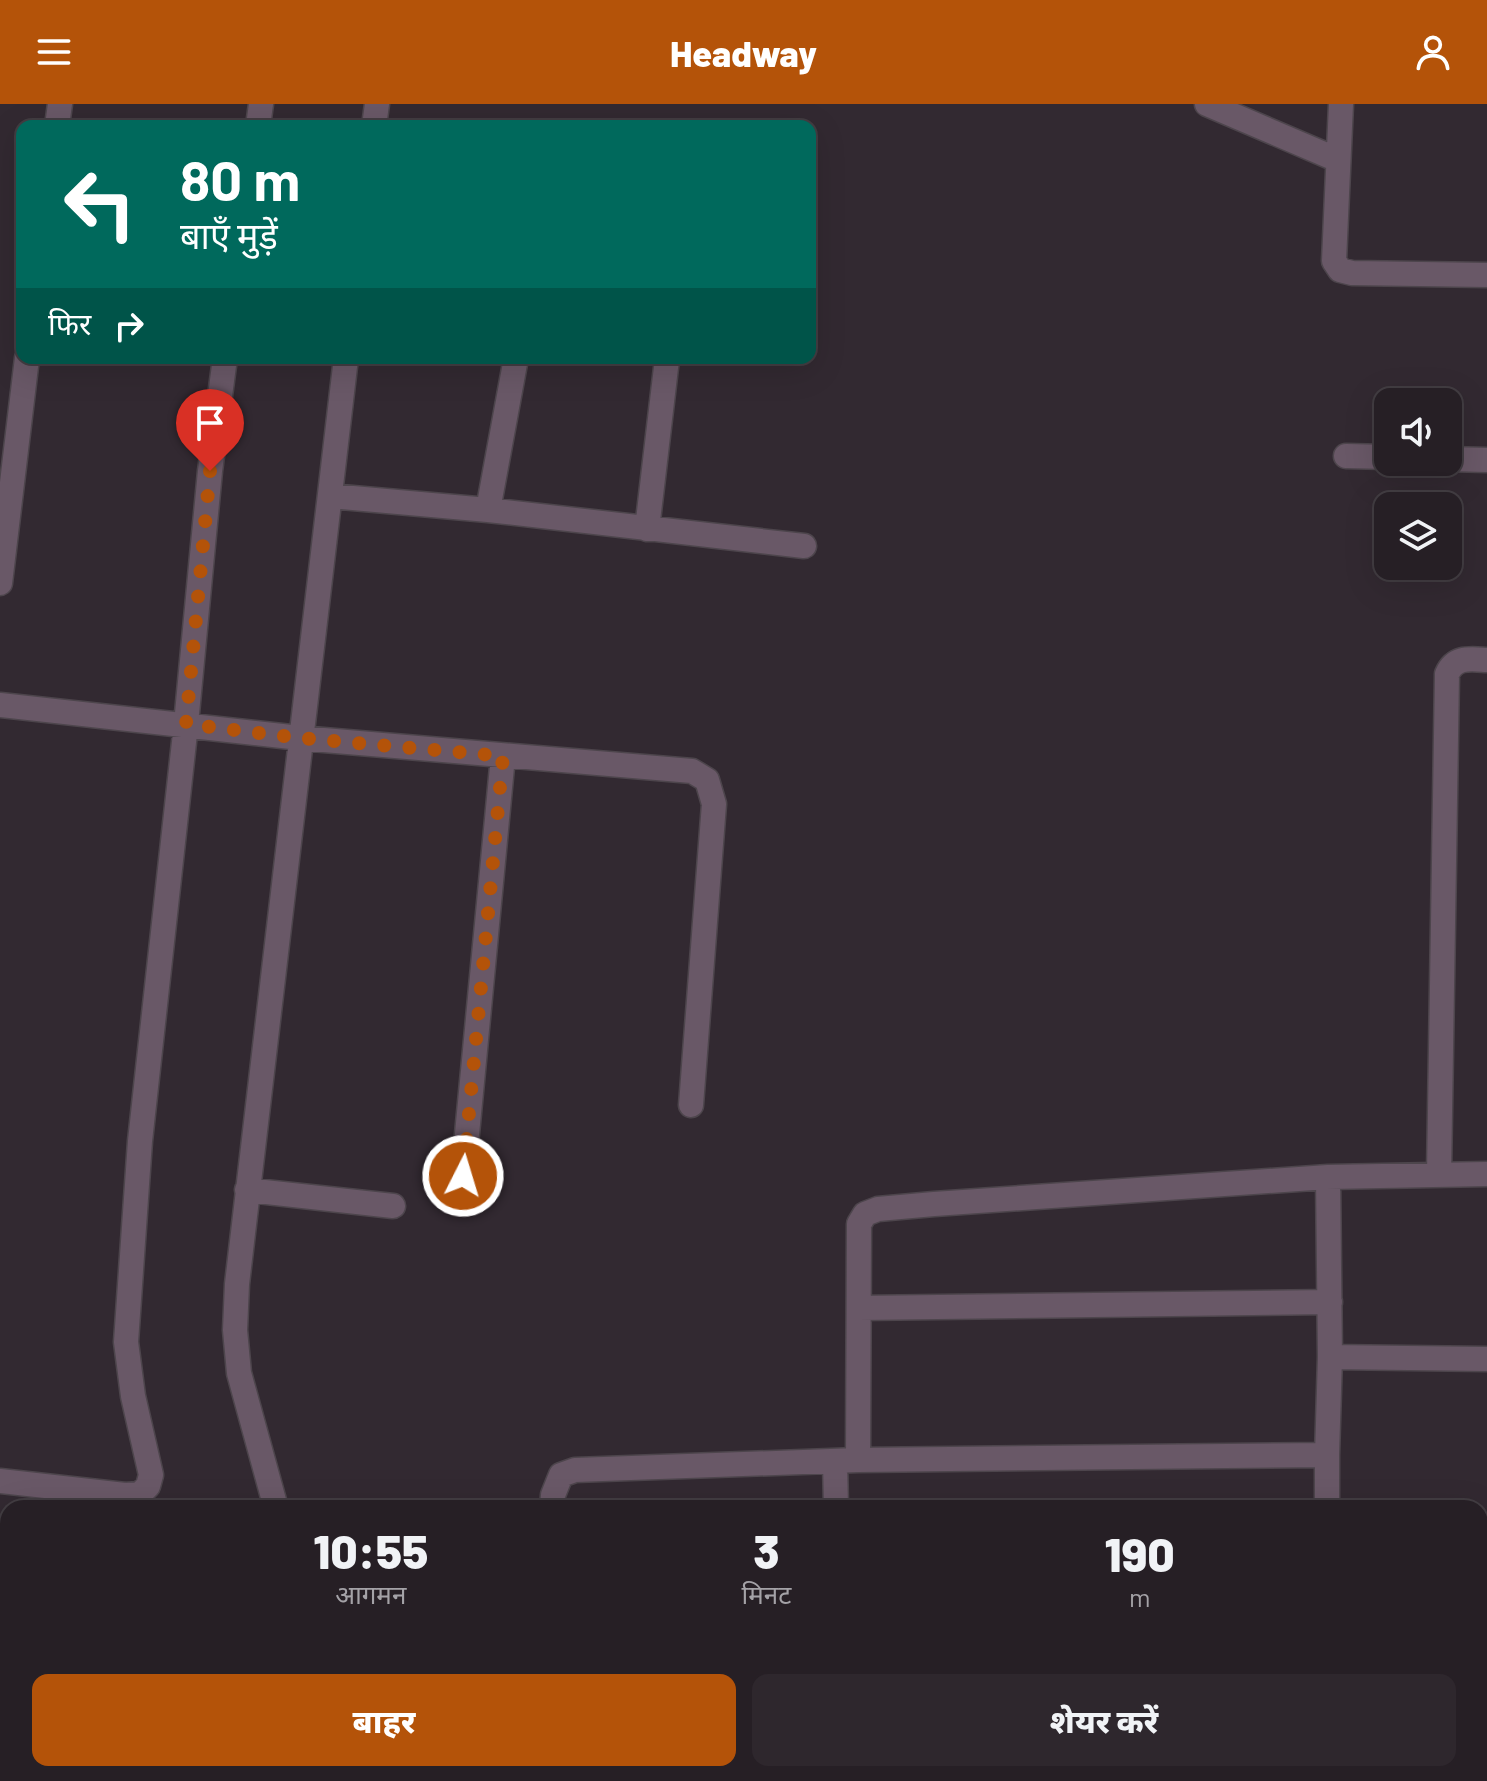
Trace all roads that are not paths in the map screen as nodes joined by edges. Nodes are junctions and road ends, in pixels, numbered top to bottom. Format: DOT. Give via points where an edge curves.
graph roads {
  1 [pos="1207,104"];
  2 [pos="1341,104"];
  3 [pos="1338,160"];
  4 [pos="1487,275"];
  5 [pos="26,364"];
  6 [pos="224,364"];
  7 [pos="345,364"];
  8 [pos="515,364"];
  9 [pos="666,364"];
  10 [pos="1346,456"];
  11 [pos="1374,457"];
  12 [pos="1462,459"];
  13 [pos="1487,460"];
  14 [pos="330,496"];
  15 [pos="488,510"];
  16 [pos="647,529"];
  17 [pos="804,546"];
  18 [pos="0,583"];
  19 [pos="1487,660"];
  20 [pos="0,705"];
  21 [pos="186,724"];
  22 [pos="300,738"];
  23 [pos="503,756"];
  24 [pos="691,1105"];
  25 [pos="1439,1174"];
  26 [pos="1487,1174"];
  27 [pos="463,1176"];
  28 [pos="1328,1177"];
  29 [pos="247,1190"];
  30 [pos="393,1206"];
  31 [pos="1330,1302"];
  32 [pos="859,1308"];
  33 [pos="1330,1357"];
  34 [pos="1487,1359"];
  35 [pos="1327,1455"];
  36 [pos="847,1460"];
  37 [pos="0,1481"];
  38 [pos="274,1500"];
  39 [pos="553,1500"];
  40 [pos="838,1500"];
  41 [pos="1327,1500"];
  1 -- 3 [label="street"];
  2 -- 3 [label="street"];
  3 -- 4 [label="street" via="1334,261 1340,270"];
  5 -- 18 [label="street"];
  6 -- 21 [label="street"];
  7 -- 14 [label="street"];
  8 -- 15 [label="street"];
  9 -- 16 [label="street"];
  10 -- 11 [label="street"];
  12 -- 13 [label="street"];
  14 -- 15 [label="street"];
  14 -- 22 [label="street"];
  15 -- 16 [label="street"];
  16 -- 17 [label="street"];
  19 -- 25 [label="street" via="1462,659 1447,674"];
  20 -- 21 [label="street"];
  21 -- 22 [label="street"];
  21 -- 37 [label="street" via="140,1141 126,1342 151,1475 140,1494 125,1495"];
  22 -- 23 [label="street"];
  22 -- 29 [label="street"];
  23 -- 24 [label="street" via="692,771 707,780 714,804"];
  23 -- 27 [label="street"];
  25 -- 26 [label="street"];
  25 -- 28 [label="street"];
  28 -- 31 [label="street"];
  28 -- 32 [label="street" via="878,1209 865,1214 859,1224"];
  29 -- 30 [label="street"];
  29 -- 38 [label="street" via="235,1330 239,1373"];
  31 -- 32 [label="street"];
  31 -- 33 [label="street"];
  32 -- 36 [label="street"];
  33 -- 34 [label="street"];
  33 -- 35 [label="street"];
  35 -- 36 [label="street"];
  35 -- 41 [label="street"];
  36 -- 39 [label="street" via="575,1470 561,1475"];
  36 -- 40 [label="street"];
}
